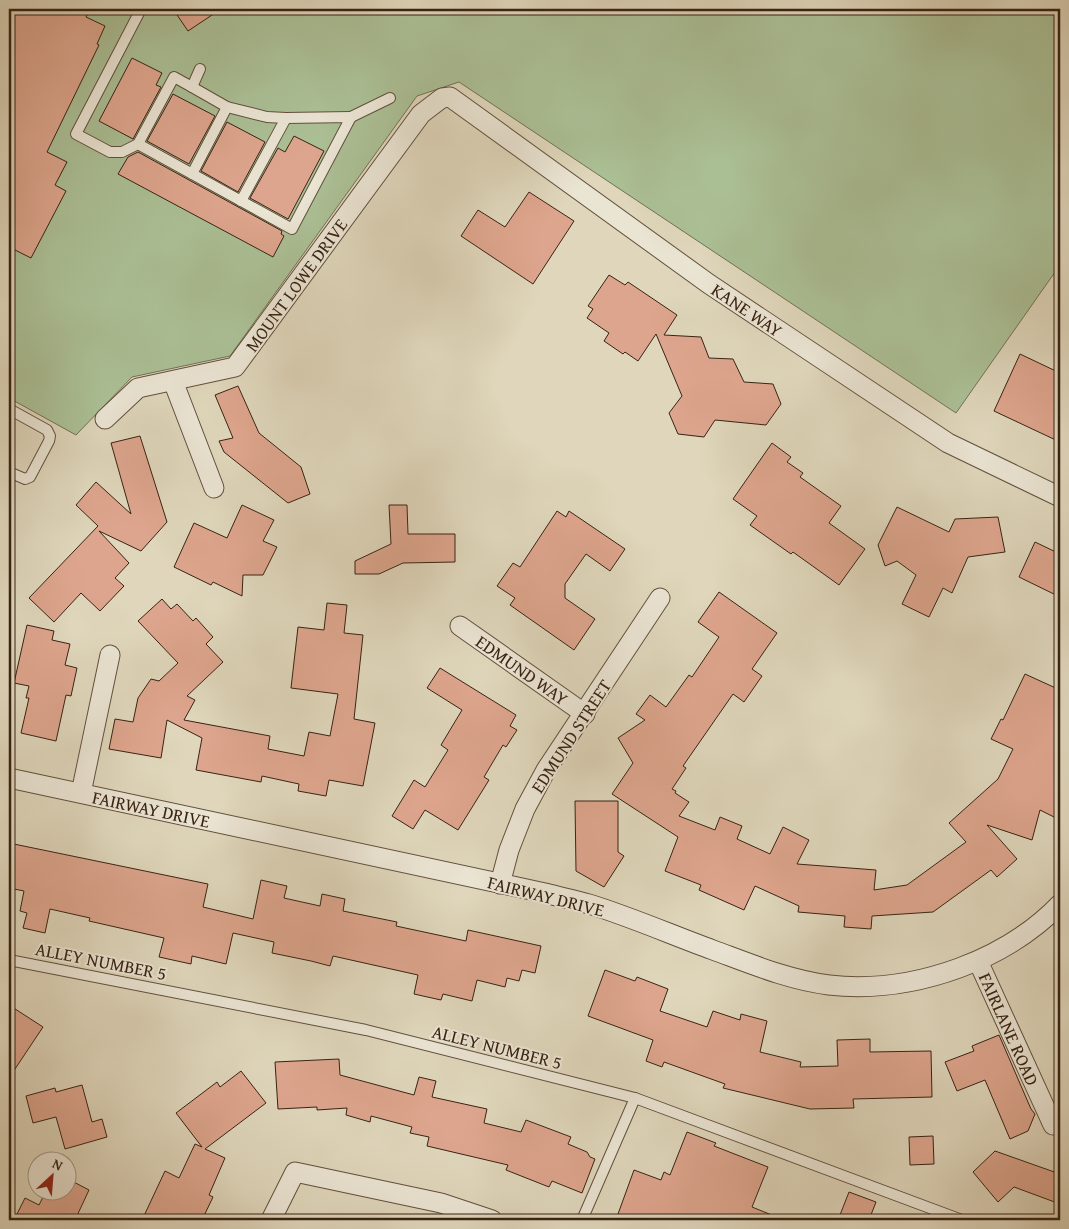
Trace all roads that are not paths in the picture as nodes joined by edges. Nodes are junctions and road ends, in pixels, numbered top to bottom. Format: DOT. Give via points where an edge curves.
graph roads {
  1 [pos="141,9"];
  2 [pos="200,69"];
  3 [pos="192,87"];
  4 [pos="450,97"];
  5 [pos="390,98"];
  6 [pos="227,107"];
  7 [pos="350,116"];
  8 [pos="286,118"];
  9 [pos="138,144"];
  10 [pos="192,174"];
  11 [pos="241,201"];
  12 [pos="173,381"];
  13 [pos="9,409"];
  14 [pos="105,419"];
  15 [pos="9,472"];
  16 [pos="214,488"];
  17 [pos="1060,498"];
  18 [pos="660,598"];
  19 [pos="460,626"];
  20 [pos="110,655"];
  21 [pos="585,714"];
  22 [pos="9,778"];
  23 [pos="81,794"];
  24 [pos="500,884"];
  25 [pos="1060,904"];
  26 [pos="9,960"];
  27 [pos="978,961"];
  28 [pos="635,1098"];
  29 [pos="1053,1125"];
  30 [pos="271,1220"];
  31 [pos="492,1220"];
  32 [pos="582,1220"];
  33 [pos="962,1220"];
  1 -- 9 [label="lane" via="76,134 110,152 122,152"];
  2 -- 3 [label="lane"];
  3 -- 6 [label="lane"];
  3 -- 9 [label="lane" via="174,77"];
  4 -- 12 [label="street, MOUNT LOWE DRIVE" via="442,98 421,114 236,367"];
  4 -- 17 [label="street, KANE WAY" via="709,284 939,437"];
  5 -- 7 [label="lane"];
  6 -- 8 [label="lane"];
  6 -- 10 [label="lane"];
  7 -- 8 [label="lane"];
  7 -- 11 [label="lane" via="292,229"];
  8 -- 11 [label="lane"];
  9 -- 10 [label="lane"];
  10 -- 11 [label="lane"];
  12 -- 14 [label="street, MOUNT LOWE DRIVE" via="138,388"];
  12 -- 16 [label="street"];
  13 -- 15 [label="lane" via="47,430 50,436 30,478"];
  18 -- 21 [label="street, EDMUND STREET"];
  19 -- 21 [label="street, EDMUND WAY"];
  20 -- 23 [label="street"];
  21 -- 24 [label="street, EDMUND STREET" via="546,770 525,809"];
  22 -- 23 [label="street, FAIRWAY DRIVE"];
  23 -- 24 [label="street, FAIRWAY DRIVE"];
  24 -- 27 [label="street, FAIRWAY DRIVE" via="589,904 763,968 829,985 908,983"];
  25 -- 27 [label="street, FAIRWAY DRIVE" via="1033,928"];
  26 -- 28 [label="lane, ALLEY NUMBER 5" via="366,1030"];
  27 -- 29 [label="street, FAIRLANE ROAD"];
  28 -- 32 [label="lane"];
  28 -- 33 [label="lane, ALLEY NUMBER 5"];
  30 -- 31 [label="street" via="295,1172 441,1203"];
}
